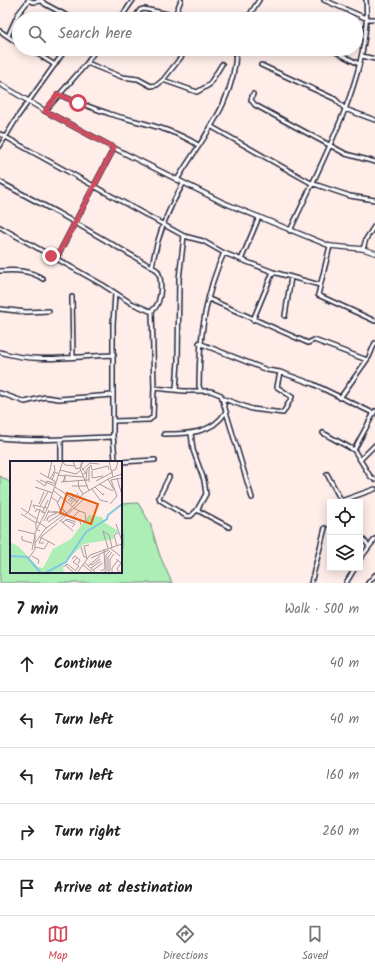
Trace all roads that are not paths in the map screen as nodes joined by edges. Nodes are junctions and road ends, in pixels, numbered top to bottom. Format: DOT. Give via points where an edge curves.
graph roads {
  1 [pos="29,0"];
  2 [pos="41,0"];
  3 [pos="132,0"];
  4 [pos="181,0"];
  5 [pos="259,0"];
  6 [pos="324,0"];
  7 [pos="366,0"];
  8 [pos="20,12"];
  9 [pos="61,12"];
  10 [pos="124,12"];
  11 [pos="139,12"];
  12 [pos="160,12"];
  13 [pos="176,12"];
  14 [pos="251,12"];
  15 [pos="352,12"];
  16 [pos="363,17"];
  17 [pos="368,19"];
  18 [pos="375,19"];
  19 [pos="12,27"];
  20 [pos="0,31"];
  21 [pos="8,36"];
  22 [pos="12,39"];
  23 [pos="363,50"];
  24 [pos="41,56"];
  25 [pos="61,56"];
  26 [pos="91,56"];
  27 [pos="182,56"];
  28 [pos="235,56"];
  29 [pos="344,56"];
  30 [pos="362,56"];
  31 [pos="375,59"];
  32 [pos="87,63"];
  33 [pos="222,64"];
  34 [pos="360,64"];
  35 [pos="55,65"];
  36 [pos="261,65"];
  37 [pos="163,80"];
  38 [pos="0,84"];
  39 [pos="58,94"];
  40 [pos="253,94"];
  41 [pos="29,101"];
  42 [pos="345,109"];
  43 [pos="45,111"];
  44 [pos="375,120"];
  45 [pos="212,127"];
  46 [pos="0,134"];
  47 [pos="5,137"];
  48 [pos="330,144"];
  49 [pos="198,145"];
  50 [pos="0,146"];
  51 [pos="114,148"];
  52 [pos="375,162"];
  53 [pos="177,180"];
  54 [pos="0,182"];
  55 [pos="311,183"];
  56 [pos="183,184"];
  57 [pos="94,185"];
  58 [pos="375,200"];
  59 [pos="260,217"];
  60 [pos="74,222"];
  61 [pos="163,225"];
  62 [pos="375,225"];
  63 [pos="0,227"];
  64 [pos="290,231"];
  65 [pos="184,236"];
  66 [pos="330,246"];
  67 [pos="363,249"];
  68 [pos="224,253"];
  69 [pos="375,253"];
  70 [pos="56,259"];
  71 [pos="241,260"];
  72 [pos="152,266"];
  73 [pos="0,271"];
  74 [pos="273,272"];
  75 [pos="292,277"];
  76 [pos="43,279"];
  77 [pos="320,285"];
  78 [pos="115,294"];
  79 [pos="72,297"];
  80 [pos="209,299"];
  81 [pos="0,309"];
  82 [pos="49,311"];
  83 [pos="152,311"];
  84 [pos="285,316"];
  85 [pos="253,320"];
  86 [pos="375,321"];
  87 [pos="375,343"];
  88 [pos="200,344"];
  89 [pos="0,352"];
  90 [pos="114,355"];
  91 [pos="73,356"];
  92 [pos="367,360"];
  93 [pos="280,372"];
  94 [pos="154,388"];
  95 [pos="176,390"];
  96 [pos="201,391"];
  97 [pos="0,393"];
  98 [pos="113,395"];
  99 [pos="340,398"];
  100 [pos="224,399"];
  101 [pos="374,412"];
  102 [pos="226,413"];
  103 [pos="114,421"];
  104 [pos="323,432"];
  105 [pos="191,433"];
  106 [pos="164,434"];
  107 [pos="113,435"];
  108 [pos="0,438"];
  109 [pos="61,441"];
  110 [pos="375,445"];
  111 [pos="354,450"];
  112 [pos="155,460"];
  113 [pos="360,460"];
  114 [pos="61,461"];
  115 [pos="116,461"];
  116 [pos="122,462"];
  117 [pos="327,474"];
  118 [pos="169,476"];
  119 [pos="375,480"];
  120 [pos="375,489"];
  121 [pos="252,498"];
  122 [pos="340,499"];
  123 [pos="349,499"];
  124 [pos="197,510"];
  125 [pos="229,527"];
  126 [pos="325,528"];
  127 [pos="363,539"];
  128 [pos="375,539"];
  129 [pos="369,546"];
  130 [pos="363,555"];
  131 [pos="353,571"];
  132 [pos="375,575"];
  133 [pos="312,583"];
  134 [pos="346,583"];
  135 [pos="368,583"];
  1 -- 2 [label="street"];
  1 -- 8 [label="street"];
  2 -- 9 [label="street"];
  3 -- 10 [label="street"];
  4 -- 13 [label="street"];
  5 -- 14 [label="street"];
  6 -- 15 [label="street"];
  7 -- 17 [label="street"];
  11 -- 12 [label="street" via="144,9"];
  16 -- 17 [label="street"];
  17 -- 18 [label="street"];
  17 -- 23 [label="street"];
  19 -- 21 [label="street"];
  20 -- 21 [label="street"];
  21 -- 22 [label="street"];
  24 -- 35 [label="street"];
  25 -- 35 [label="street"];
  26 -- 32 [label="street"];
  27 -- 37 [label="street"];
  28 -- 45 [label="street" via="232,83"];
  29 -- 34 [label="street"];
  30 -- 31 [label="street"];
  30 -- 34 [label="street"];
  32 -- 37 [label="street" via="122,77 138,79 151,86"];
  32 -- 39 [label="street"];
  33 -- 37 [label="street" via="209,85 197,92"];
  34 -- 42 [label="street"];
  35 -- 41 [label="street"];
  36 -- 42 [label="street" via="335,99"];
  38 -- 41 [label="street"];
  39 -- 43 [label="street"];
  39 -- 49 [label="street" via="110,114 153,125"];
  40 -- 48 [label="street" via="251,100 255,105"];
  41 -- 43 [label="street"];
  41 -- 47 [label="street"];
  42 -- 44 [label="street"];
  42 -- 48 [label="street"];
  43 -- 51 [label="street"];
  45 -- 49 [label="street"];
  45 -- 55 [label="street"];
  46 -- 47 [label="street"];
  47 -- 50 [label="street"];
  47 -- 57 [label="street"];
  48 -- 52 [label="street" via="346,154"];
  48 -- 55 [label="street"];
  49 -- 53 [label="street"];
  51 -- 53 [label="street"];
  51 -- 57 [label="street"];
  53 -- 56 [label="street"];
  54 -- 60 [label="street"];
  55 -- 58 [label="street" via="350,196"];
  55 -- 64 [label="street"];
  56 -- 59 [label="street"];
  56 -- 61 [label="street"];
  57 -- 60 [label="street"];
  57 -- 61 [label="street"];
  59 -- 64 [label="street"];
  59 -- 71 [label="street"];
  60 -- 70 [label="street"];
  60 -- 72 [label="street"];
  61 -- 65 [label="street"];
  61 -- 72 [label="street"];
  62 -- 67 [label="street"];
  63 -- 70 [label="street"];
  64 -- 66 [label="street"];
  65 -- 68 [label="street" via="203,241"];
  65 -- 95 [label="street" via="179,279"];
  66 -- 67 [label="street"];
  66 -- 77 [label="street"];
  67 -- 69 [label="street"];
  68 -- 71 [label="street"];
  68 -- 80 [label="street" via="217,268"];
  70 -- 78 [label="street"];
  71 -- 74 [label="street"];
  72 -- 83 [label="street" via="160,277 158,303"];
  73 -- 76 [label="street" via="26,272"];
  74 -- 75 [label="street"];
  74 -- 85 [label="street"];
  75 -- 77 [label="street"];
  75 -- 84 [label="street"];
  77 -- 86 [label="street" via="318,294 321,297"];
  78 -- 83 [label="street"];
  78 -- 90 [label="street"];
  79 -- 91 [label="street"];
  80 -- 85 [label="street"];
  80 -- 88 [label="street"];
  81 -- 82 [label="street"];
  83 -- 94 [label="street"];
  85 -- 92 [label="street" via="308,343 314,340"];
  87 -- 92 [label="street"];
  88 -- 93 [label="street" via="267,370"];
  88 -- 96 [label="street" via="198,386"];
  89 -- 91 [label="street" via="33,359"];
  90 -- 91 [label="street"];
  90 -- 98 [label="street"];
  92 -- 99 [label="street"];
  93 -- 99 [label="street" via="313,384"];
  93 -- 100 [label="street" via="276,387 292,397 283,413 252,409"];
  94 -- 95 [label="street"];
  94 -- 103 [label="street" via="153,417 150,420"];
  95 -- 96 [label="street"];
  96 -- 100 [label="street" via="217,392"];
  97 -- 98 [label="street" via="28,402 45,398"];
  98 -- 103 [label="street"];
  99 -- 101 [label="street"];
  100 -- 102 [label="street"];
  101 -- 111 [label="street"];
  102 -- 105 [label="street" via="217,422"];
  102 -- 121 [label="street"];
  103 -- 107 [label="street"];
  104 -- 111 [label="street"];
  105 -- 106 [label="street"];
  105 -- 124 [label="street" via="206,494"];
  107 -- 109 [label="street"];
  107 -- 115 [label="street"];
  108 -- 109 [label="street"];
  109 -- 114 [label="street"];
  110 -- 113 [label="street"];
  111 -- 113 [label="street"];
  112 -- 116 [label="street"];
  113 -- 119 [label="street"];
  117 -- 122 [label="street"];
  118 -- 124 [label="street" via="160,500 186,516 192,516"];
  120 -- 123 [label="street"];
  124 -- 125 [label="street"];
  126 -- 133 [label="street"];
  127 -- 129 [label="street"];
  128 -- 129 [label="street"];
  129 -- 130 [label="street"];
  131 -- 134 [label="street"];
  132 -- 135 [label="street"];
}
